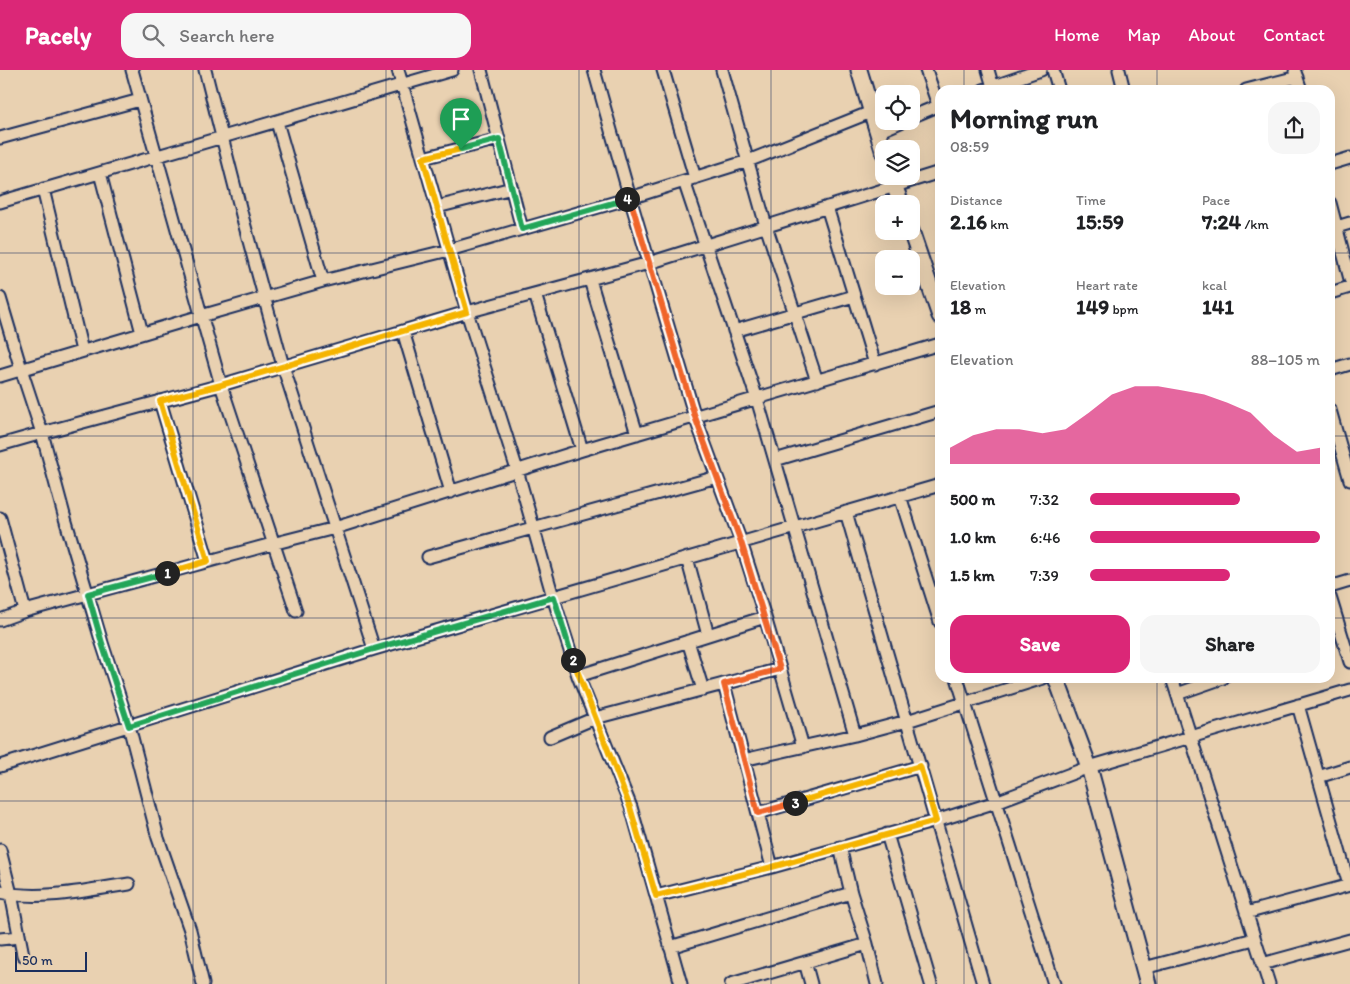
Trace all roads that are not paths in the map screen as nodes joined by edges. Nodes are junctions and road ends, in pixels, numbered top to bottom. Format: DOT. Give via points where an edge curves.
graph roads {
  1 [pos="132,70"];
  2 [pos="398,70"];
  3 [pos="452,70"];
  4 [pos="481,70"];
  5 [pos="594,70"];
  6 [pos="663,70"];
  7 [pos="722,70"];
  8 [pos="859,70"];
  9 [pos="926,70"];
  10 [pos="988,70"];
  11 [pos="1041,70"];
  12 [pos="1053,70"];
  13 [pos="1119,70"];
  14 [pos="207,71"];
  15 [pos="1296,73"];
  16 [pos="401,84"];
  17 [pos="988,85"];
  18 [pos="997,85"];
  19 [pos="1058,85"];
  20 [pos="1123,85"];
  21 [pos="1261,85"];
  22 [pos="1300,85"];
  23 [pos="935,94"];
  24 [pos="140,100"];
  25 [pos="935,107"];
  26 [pos="871,112"];
  27 [pos="920,113"];
  28 [pos="276,122"];
  29 [pos="882,130"];
  30 [pos="878,132"];
  31 [pos="222,136"];
  32 [pos="0,138"];
  33 [pos="499,139"];
  34 [pos="880,140"];
  35 [pos="156,156"];
  36 [pos="423,158"];
  37 [pos="1350,158"];
  38 [pos="748,161"];
  39 [pos="1335,162"];
  40 [pos="100,172"];
  41 [pos="935,173"];
  42 [pos="920,176"];
  43 [pos="689,179"];
  44 [pos="883,185"];
  45 [pos="512,188"];
  46 [pos="44,189"];
  47 [pos="630,198"];
  48 [pos="0,202"];
  49 [pos="437,206"];
  50 [pos="827,207"];
  51 [pos="1350,223"];
  52 [pos="766,226"];
  53 [pos="1335,227"];
  54 [pos="522,229"];
  55 [pos="1335,234"];
  56 [pos="914,240"];
  57 [pos="705,246"];
  58 [pos="449,250"];
  59 [pos="649,263"];
  60 [pos="1350,279"];
  61 [pos="590,280"];
  62 [pos="323,282"];
  63 [pos="1350,286"];
  64 [pos="1335,291"];
  65 [pos="535,294"];
  66 [pos="854,296"];
  67 [pos="0,298"];
  68 [pos="264,298"];
  69 [pos="935,301"];
  70 [pos="467,312"];
  71 [pos="794,313"];
  72 [pos="201,316"];
  73 [pos="734,330"];
  74 [pos="403,331"];
  75 [pos="142,333"];
  76 [pos="935,346"];
  77 [pos="82,351"];
  78 [pos="874,364"];
  79 [pos="1350,364"];
  80 [pos="283,366"];
  81 [pos="1335,368"];
  82 [pos="21,369"];
  83 [pos="0,376"];
  84 [pos="817,381"];
  85 [pos="221,385"];
  86 [pos="757,399"];
  87 [pos="160,401"];
  88 [pos="935,412"];
  89 [pos="695,417"];
  90 [pos="1335,428"];
  91 [pos="42,433"];
  92 [pos="637,434"];
  93 [pos="0,445"];
  94 [pos="582,450"];
  95 [pos="775,460"];
  96 [pos="517,470"];
  97 [pos="717,477"];
  98 [pos="1350,480"];
  99 [pos="935,486"];
  100 [pos="451,492"];
  101 [pos="900,496"];
  102 [pos="846,512"];
  103 [pos="0,518"];
  104 [pos="795,526"];
  105 [pos="335,528"];
  106 [pos="534,528"];
  107 [pos="741,542"];
  108 [pos="272,544"];
  109 [pos="428,557"];
  110 [pos="687,558"];
  111 [pos="208,561"];
  112 [pos="1350,581"];
  113 [pos="1335,586"];
  114 [pos="88,594"];
  115 [pos="554,597"];
  116 [pos="935,606"];
  117 [pos="25,611"];
  118 [pos="296,611"];
  119 [pos="1335,613"];
  120 [pos="765,617"];
  121 [pos="0,620"];
  122 [pos="708,635"];
  123 [pos="1342,636"];
  124 [pos="1335,638"];
  125 [pos="688,641"];
  126 [pos="374,649"];
  127 [pos="1350,662"];
  128 [pos="780,669"];
  129 [pos="578,676"];
  130 [pos="960,683"];
  131 [pos="1028,683"];
  132 [pos="1058,683"];
  133 [pos="1174,683"];
  134 [pos="1209,683"];
  135 [pos="724,684"];
  136 [pos="703,690"];
  137 [pos="1350,690"];
  138 [pos="1177,694"];
  139 [pos="966,703"];
  140 [pos="1298,706"];
  141 [pos="595,718"];
  142 [pos="907,721"];
  143 [pos="129,726"];
  144 [pos="854,735"];
  145 [pos="550,738"];
  146 [pos="1190,738"];
  147 [pos="803,747"];
  148 [pos="743,760"];
  149 [pos="0,766"];
  150 [pos="920,766"];
  151 [pos="1089,767"];
  152 [pos="1350,767"];
  153 [pos="1318,777"];
  154 [pos="996,802"];
  155 [pos="758,813"];
  156 [pos="936,821"];
  157 [pos="887,834"];
  158 [pos="840,847"];
  159 [pos="0,850"];
  160 [pos="772,867"];
  161 [pos="129,884"];
  162 [pos="1349,885"];
  163 [pos="6,893"];
  164 [pos="851,893"];
  165 [pos="656,896"];
  166 [pos="1246,913"];
  167 [pos="19,937"];
  168 [pos="1254,938"];
  169 [pos="0,939"];
  170 [pos="1350,940"];
  171 [pos="867,944"];
  172 [pos="670,947"];
  173 [pos="23,955"];
  174 [pos="805,962"];
  175 [pos="1262,964"];
  176 [pos="1144,968"];
  177 [pos="203,984"];
  178 [pos="681,984"];
  179 [pos="731,984"];
  180 [pos="811,984"];
  181 [pos="877,984"];
  182 [pos="931,984"];
  183 [pos="983,984"];
  184 [pos="1054,984"];
  185 [pos="1148,984"];
  186 [pos="1269,984"];
  1 -- 24 [label="street"];
  2 -- 16 [label="street"];
  3 -- 16 [label="street"];
  4 -- 33 [label="street"];
  5 -- 47 [label="street"];
  6 -- 43 [label="street"];
  7 -- 38 [label="street"];
  8 -- 26 [label="main road"];
  9 -- 23 [label="street"];
  10 -- 17 [label="street"];
  11 -- 18 [label="street"];
  12 -- 19 [label="street"];
  13 -- 20 [label="street"];
  14 -- 31 [label="street"];
  15 -- 21 [label="street"];
  15 -- 22 [label="street"];
  16 -- 28 [label="street"];
  16 -- 36 [label="street"];
  24 -- 32 [label="street"];
  24 -- 35 [label="street"];
  25 -- 27 [label="street"];
  26 -- 30 [label="main road"];
  26 -- 38 [label="street"];
  28 -- 31 [label="street"];
  28 -- 62 [label="street"];
  29 -- 30 [label="street"];
  30 -- 34 [label="main road"];
  31 -- 35 [label="street"];
  31 -- 68 [label="street"];
  33 -- 36 [label="street"];
  33 -- 45 [label="street"];
  35 -- 40 [label="street"];
  35 -- 72 [label="street"];
  36 -- 49 [label="street"];
  37 -- 39 [label="street"];
  38 -- 43 [label="street"];
  38 -- 52 [label="street"];
  40 -- 46 [label="street"];
  40 -- 75 [label="street"];
  41 -- 42 [label="street"];
  43 -- 47 [label="street"];
  43 -- 57 [label="street"];
  44 -- 50 [label="street"];
  45 -- 49 [label="street"];
  45 -- 54 [label="street"];
  46 -- 48 [label="street"];
  46 -- 77 [label="street"];
  47 -- 54 [label="street"];
  47 -- 59 [label="street"];
  49 -- 58 [label="street"];
  50 -- 52 [label="street"];
  50 -- 66 [label="street"];
  51 -- 53 [label="street"];
  52 -- 57 [label="street"];
  52 -- 71 [label="street"];
  54 -- 58 [label="street"];
  55 -- 60 [label="street"];
  56 -- 69 [label="main road"];
  57 -- 59 [label="street"];
  57 -- 73 [label="street"];
  58 -- 62 [label="street"];
  58 -- 70 [label="street"];
  59 -- 61 [label="street"];
  59 -- 89 [label="street"];
  61 -- 65 [label="street"];
  61 -- 92 [label="street"];
  62 -- 68 [label="street"];
  63 -- 64 [label="street"];
  65 -- 70 [label="street"];
  65 -- 94 [label="street"];
  66 -- 71 [label="street"];
  66 -- 78 [label="street"];
  67 -- 82 [label="street"];
  68 -- 72 [label="street"];
  68 -- 80 [label="street"];
  70 -- 74 [label="street"];
  70 -- 96 [label="street"];
  71 -- 73 [label="street"];
  71 -- 84 [label="street"];
  72 -- 75 [label="street"];
  72 -- 85 [label="street"];
  73 -- 86 [label="street"];
  74 -- 80 [label="street"];
  74 -- 100 [label="street"];
  75 -- 77 [label="street"];
  76 -- 78 [label="street"];
  77 -- 82 [label="street"];
  78 -- 84 [label="street"];
  79 -- 81 [label="street"];
  80 -- 85 [label="street"];
  80 -- 105 [label="street"];
  82 -- 83 [label="street"];
  82 -- 91 [label="street"];
  84 -- 86 [label="street"];
  85 -- 87 [label="street"];
  85 -- 108 [label="street"];
  86 -- 89 [label="street"];
  86 -- 95 [label="street"];
  87 -- 91 [label="street"];
  87 -- 111 [label="street"];
  88 -- 95 [label="street"];
  89 -- 92 [label="street"];
  89 -- 97 [label="street"];
  90 -- 98 [label="street"];
  91 -- 93 [label="street"];
  91 -- 114 [label="street"];
  92 -- 94 [label="street"];
  94 -- 96 [label="street"];
  95 -- 104 [label="street"];
  96 -- 100 [label="street"];
  96 -- 106 [label="street"];
  97 -- 106 [label="street"];
  97 -- 107 [label="street"];
  99 -- 101 [label="street"];
  100 -- 105 [label="street"];
  101 -- 102 [label="street"];
  101 -- 116 [label="street"];
  102 -- 104 [label="street"];
  102 -- 142 [label="street"];
  103 -- 117 [label="street"];
  104 -- 107 [label="street"];
  104 -- 144 [label="street"];
  105 -- 108 [label="street"];
  105 -- 126 [label="street"];
  106 -- 109 [label="street"];
  106 -- 115 [label="street"];
  107 -- 110 [label="street"];
  107 -- 120 [label="street"];
  108 -- 111 [label="street"];
  108 -- 118 [label="street"];
  110 -- 115 [label="street"];
  110 -- 122 [label="street"];
  111 -- 114 [label="street"];
  112 -- 113 [label="street"];
  114 -- 117 [label="street"];
  114 -- 143 [label="street"];
  115 -- 126 [label="street"];
  115 -- 129 [label="street"];
  117 -- 121 [label="street"];
  119 -- 123 [label="street"];
  120 -- 122 [label="street"];
  120 -- 128 [label="street"];
  122 -- 125 [label="street"];
  123 -- 124 [label="street"];
  123 -- 127 [label="street"];
  125 -- 129 [label="street"];
  125 -- 136 [label="street"];
  126 -- 143 [label="street"];
  128 -- 135 [label="street"];
  128 -- 147 [label="street"];
  129 -- 141 [label="street"];
  130 -- 139 [label="street"];
  131 -- 139 [label="street"];
  132 -- 151 [label="main road"];
  133 -- 138 [label="street"];
  134 -- 138 [label="street"];
  135 -- 136 [label="street"];
  135 -- 148 [label="street"];
  136 -- 141 [label="street"];
  137 -- 140 [label="street"];
  138 -- 146 [label="street"];
  139 -- 142 [label="street"];
  139 -- 154 [label="street"];
  140 -- 146 [label="street"];
  140 -- 153 [label="street"];
  141 -- 145 [label="street"];
  141 -- 165 [label="street" via="630,807"];
  142 -- 144 [label="street"];
  142 -- 150 [label="street"];
  143 -- 149 [label="street"];
  143 -- 177 [label="street" via="158,838 190,930"];
  144 -- 147 [label="street"];
  146 -- 151 [label="street"];
  146 -- 166 [label="street"];
  147 -- 148 [label="street"];
  148 -- 155 [label="street"];
  150 -- 155 [label="street"];
  150 -- 156 [label="street"];
  151 -- 154 [label="street"];
  151 -- 176 [label="main road"];
  152 -- 153 [label="street"];
  153 -- 162 [label="street"];
  154 -- 156 [label="street"];
  154 -- 184 [label="street"];
  155 -- 160 [label="street"];
  156 -- 157 [label="street"];
  156 -- 183 [label="street"];
  157 -- 158 [label="street"];
  157 -- 182 [label="street"];
  158 -- 160 [label="street"];
  158 -- 164 [label="street"];
  159 -- 163 [label="street"];
  160 -- 165 [label="street"];
  161 -- 163 [label="street" via="61,894"];
  162 -- 166 [label="street"];
  163 -- 167 [label="street"];
  164 -- 171 [label="street"];
  164 -- 172 [label="street"];
  165 -- 172 [label="street"];
  166 -- 168 [label="street"];
  167 -- 169 [label="street"];
  167 -- 173 [label="street"];
  168 -- 175 [label="street"];
  168 -- 176 [label="street"];
  170 -- 175 [label="street"];
  171 -- 174 [label="street"];
  171 -- 181 [label="street"];
  172 -- 178 [label="street"];
  174 -- 179 [label="street"];
  174 -- 180 [label="street"];
  175 -- 186 [label="street"];
  176 -- 185 [label="main road"];
}
